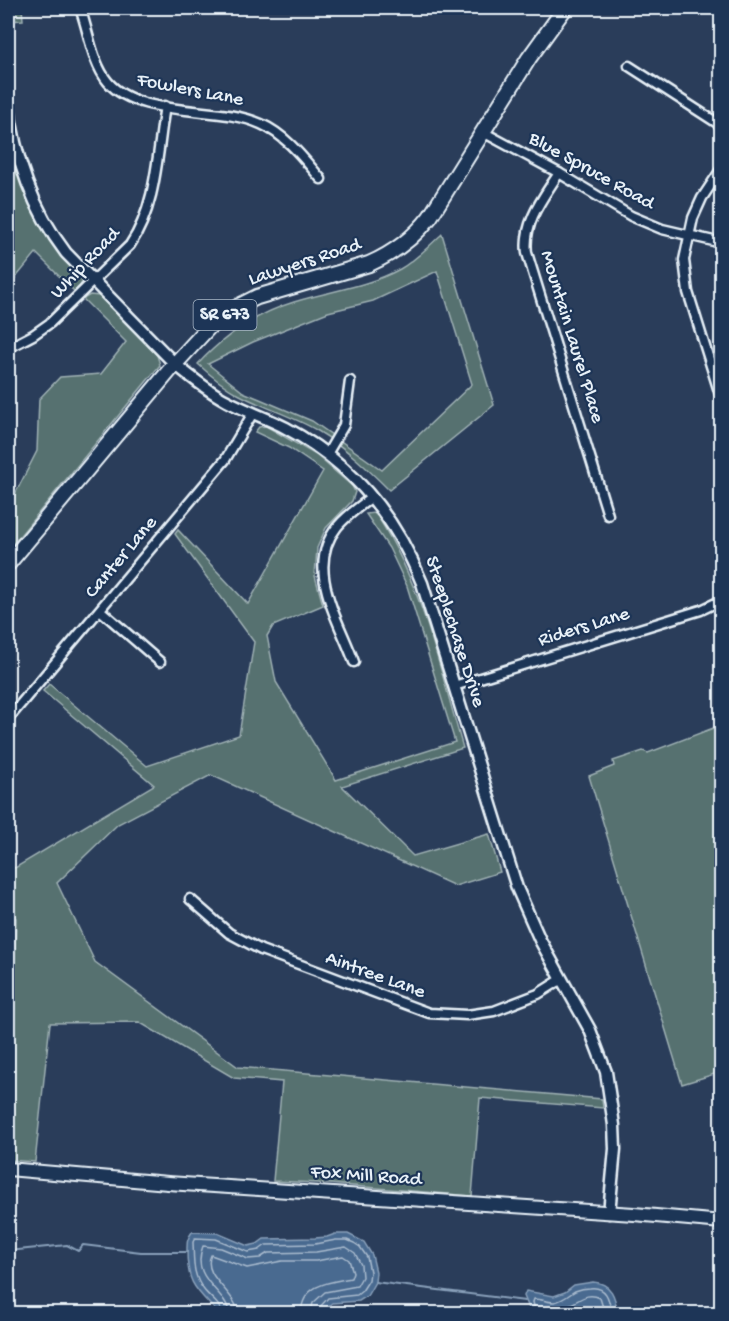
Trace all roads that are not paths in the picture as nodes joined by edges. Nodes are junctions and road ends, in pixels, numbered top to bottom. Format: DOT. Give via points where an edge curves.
graph roads {
  1 [pos="565,8"];
  2 [pos="82,14"];
  3 [pos="629,66"];
  4 [pos="8,100"];
  5 [pos="165,106"];
  6 [pos="722,126"];
  7 [pos="483,132"];
  8 [pos="722,168"];
  9 [pos="559,173"];
  10 [pos="321,179"];
  11 [pos="689,236"];
  12 [pos="722,243"];
  13 [pos="93,282"];
  14 [pos="8,348"];
  15 [pos="175,364"];
  16 [pos="350,381"];
  17 [pos="722,400"];
  18 [pos="253,413"];
  19 [pos="327,454"];
  20 [pos="372,496"];
  21 [pos="608,515"];
  22 [pos="8,564"];
  23 [pos="722,600"];
  24 [pos="99,610"];
  25 [pos="160,662"];
  26 [pos="354,662"];
  27 [pos="454,686"];
  28 [pos="8,719"];
  29 [pos="190,899"];
  30 [pos="562,979"];
  31 [pos="8,1169"];
  32 [pos="609,1213"];
  33 [pos="722,1222"];
  1 -- 7 [label="main road, Lawyers Road / SR 673"];
  2 -- 5 [label="street, Fowlers Lane" via="97,62 114,88 130,98"];
  3 -- 6 [label="street"];
  4 -- 13 [label="street, Steeplechase Drive" via="17,155 30,195 52,234"];
  5 -- 10 [label="street, Fowlers Lane" via="261,124 284,138"];
  5 -- 13 [label="street, Whip Road" via="145,219 126,251"];
  7 -- 9 [label="street, Blue Spruce Road"];
  7 -- 15 [label="main road, Lawyers Road / SR 673" via="430,217 396,250 369,264 238,306 209,327"];
  8 -- 11 [label="street" via="702,198"];
  9 -- 11 [label="street, Blue Spruce Road" via="631,216"];
  9 -- 21 [label="street, Mountain Laurel Place" via="531,218 526,247"];
  11 -- 12 [label="street, Blue Spruce Road"];
  11 -- 17 [label="street" via="684,260 688,292"];
  13 -- 14 [label="street, Whip Road" via="50,324"];
  13 -- 15 [label="street, Steeplechase Drive"];
  15 -- 18 [label="street, Steeplechase Drive" via="210,391"];
  15 -- 22 [label="main road, Lawyers Road / SR 673"];
  16 -- 19 [label="street" via="344,425"];
  18 -- 19 [label="street, Steeplechase Drive"];
  18 -- 24 [label="street, Canter Lane" via="225,460"];
  19 -- 20 [label="street, Steeplechase Drive"];
  20 -- 26 [label="street" via="337,527 323,558 324,581"];
  20 -- 27 [label="street, Steeplechase Drive" via="413,560"];
  23 -- 27 [label="street, Riders Lane" via="701,610"];
  24 -- 25 [label="street"];
  24 -- 28 [label="street, Canter Lane"];
  27 -- 30 [label="street, Steeplechase Drive" via="517,888"];
  29 -- 30 [label="street, Aintree Lane" via="230,933 261,950 429,1013 467,1015 494,1011 538,994"];
  30 -- 32 [label="street, Steeplechase Drive" via="596,1044 610,1088 615,1149"];
  31 -- 32 [label="main road, Fox Mill Road"];
  32 -- 33 [label="main road, Fox Mill Road"];
}
